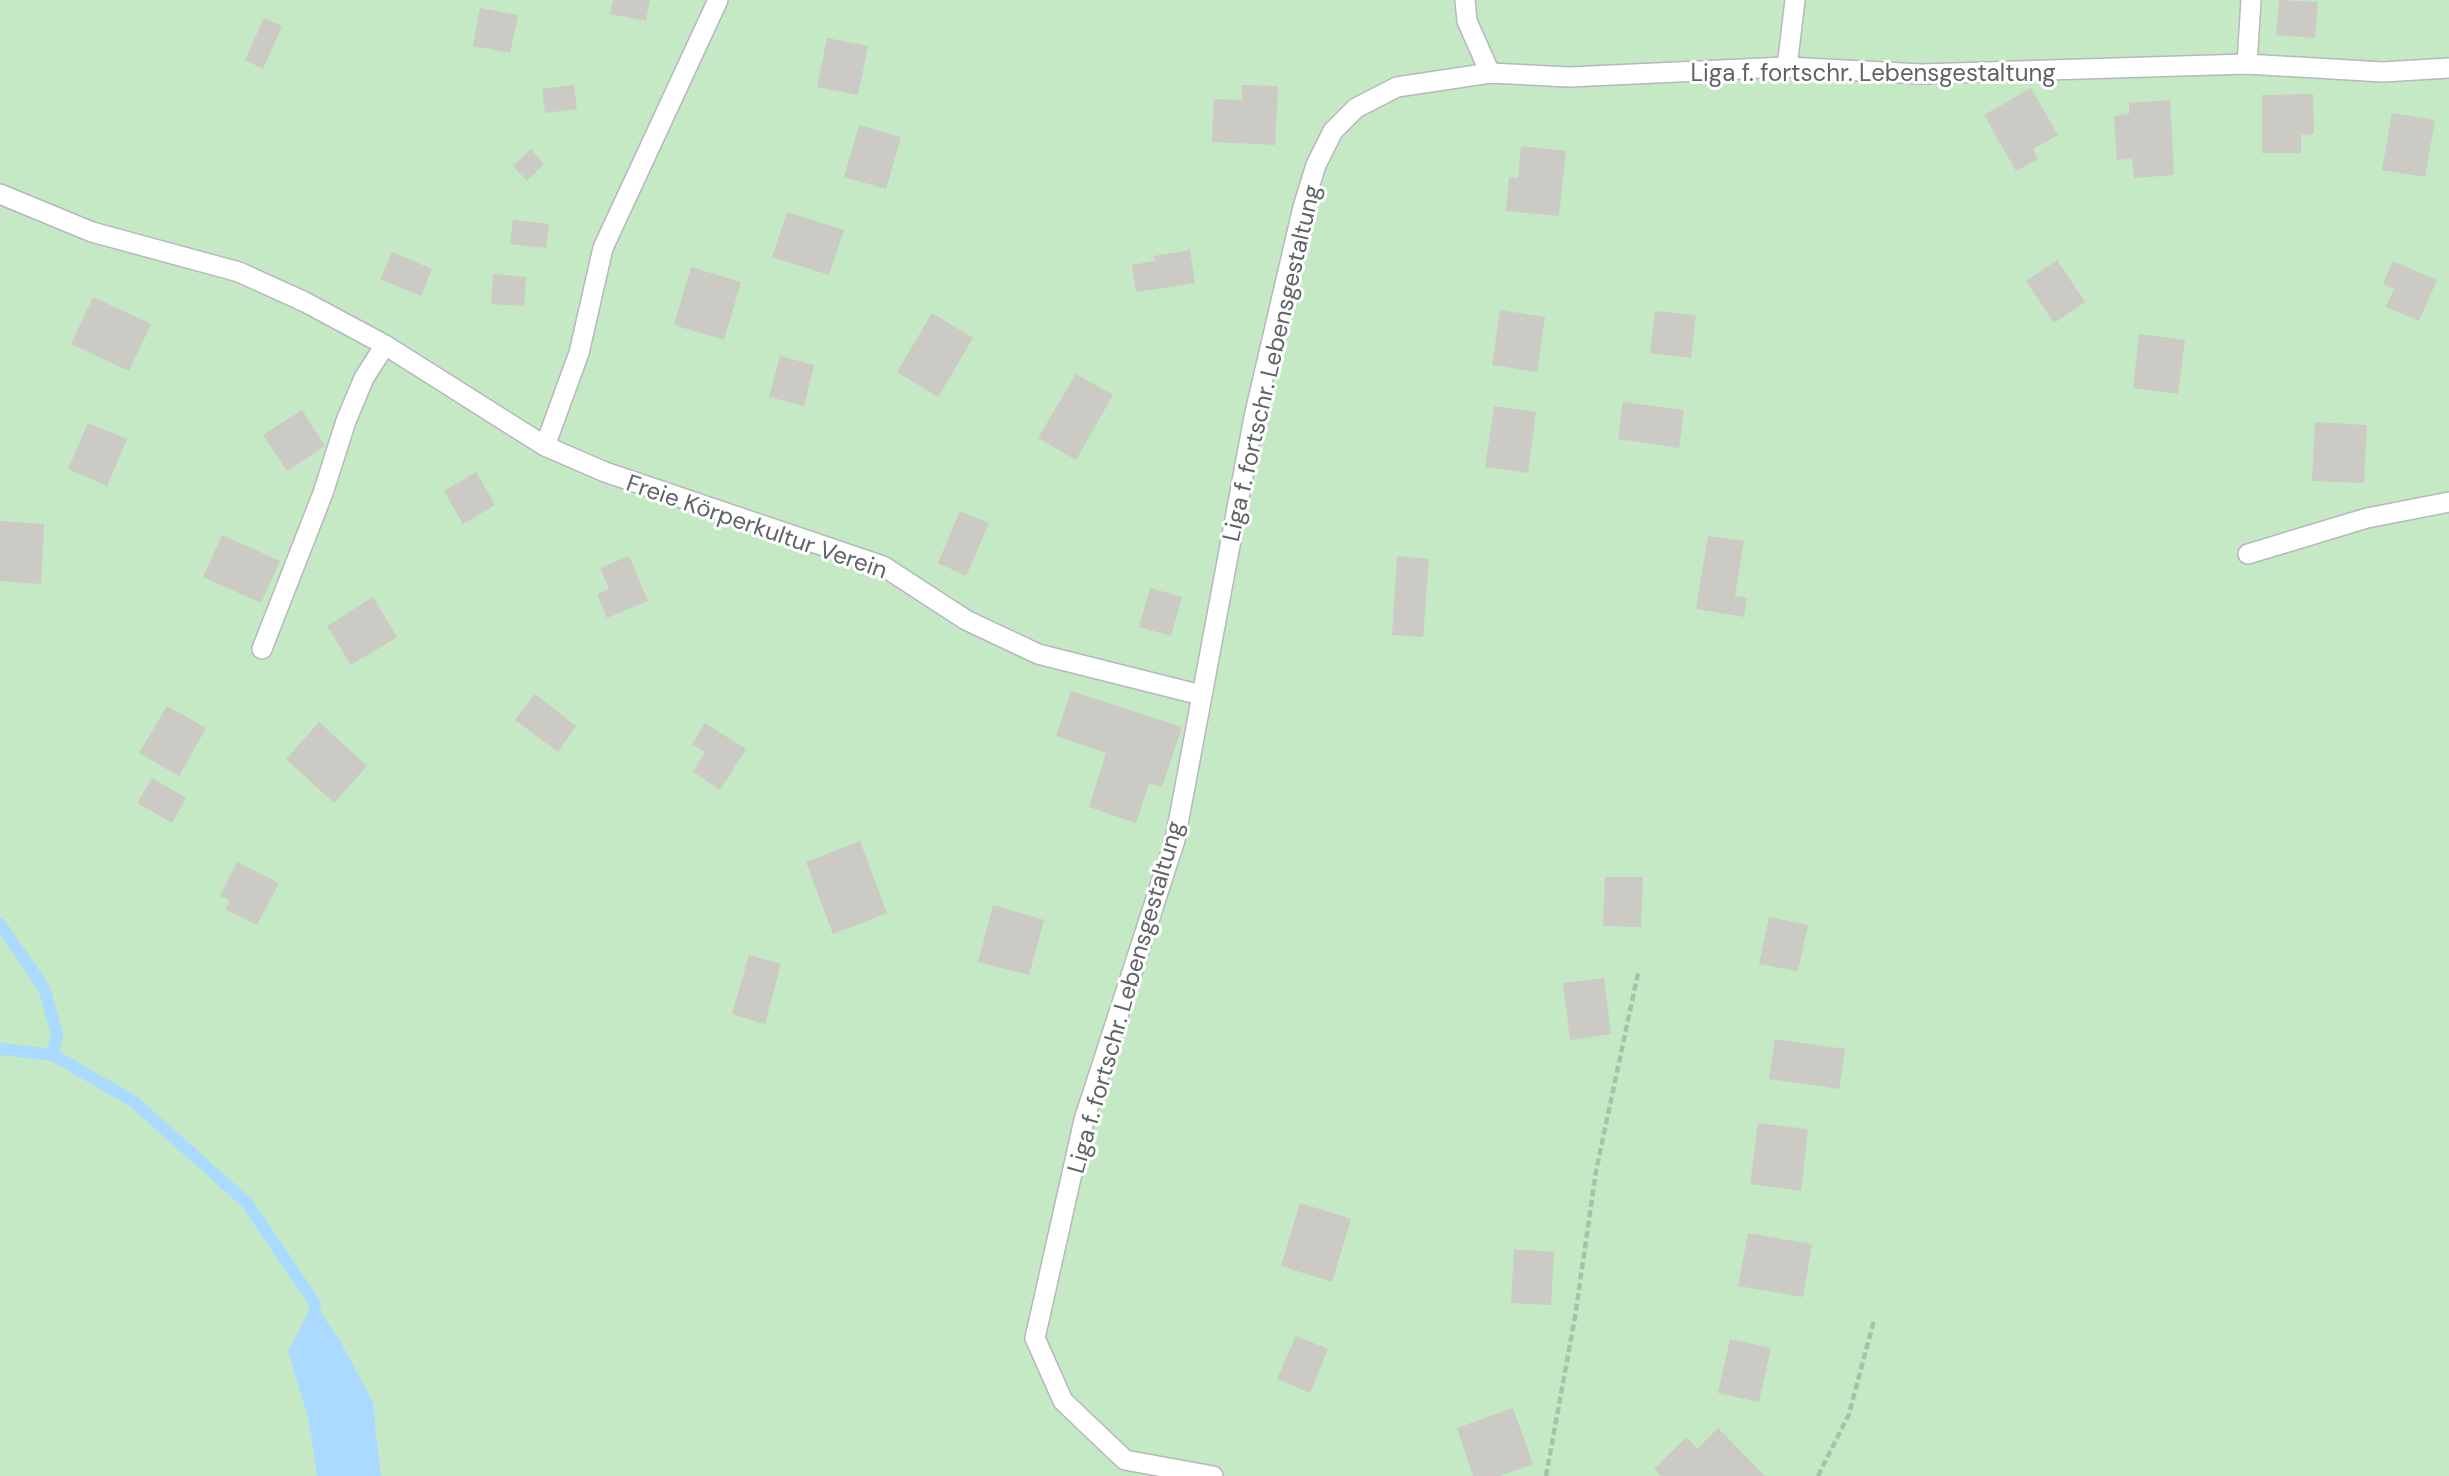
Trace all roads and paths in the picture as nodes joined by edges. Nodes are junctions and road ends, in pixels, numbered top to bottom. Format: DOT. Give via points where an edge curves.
graph roads {
  1 [pos="718,0"];
  2 [pos="1465,0"];
  3 [pos="1795,0"];
  4 [pos="2251,0"];
  5 [pos="2247,64"];
  6 [pos="1787,67"];
  7 [pos="2449,68"];
  8 [pos="1490,73"];
  9 [pos="0,194"];
  10 [pos="384,345"];
  11 [pos="545,446"];
  12 [pos="2449,502"];
  13 [pos="2248,554"];
  14 [pos="262,649"];
  15 [pos="1201,695"];
  16 [pos="1638,973"];
  17 [pos="1874,1320"];
  18 [pos="1213,1476"];
  19 [pos="1546,1476"];
  20 [pos="1818,1476"];
  1 -- 11 [label="lane" via="603,248 579,353"];
  2 -- 8 [label="lane" via="1467,21"];
  3 -- 6 [label="lane"];
  4 -- 5 [label="lane"];
  5 -- 6 [label="lane, Liga f. fortschr. Lebensgestaltung" via="1921,74"];
  5 -- 7 [label="lane, Liga f. fortschr. Lebensgestaltung" via="2383,72"];
  6 -- 8 [label="lane, Liga f. fortschr. Lebensgestaltung" via="1569,78"];
  8 -- 15 [label="lane, Liga f. fortschr. Lebensgestaltung" via="1397,88 1356,107 1333,131 1316,165 1254,417"];
  9 -- 10 [label="lane, Freie Körperkultur Verein" via="92,232 239,272"];
  10 -- 11 [label="lane, Freie Körperkultur Verein"];
  10 -- 14 [label="lane" via="346,421"];
  11 -- 15 [label="lane, Freie Körperkultur Verein" via="605,472 883,566 966,620 1038,654"];
  12 -- 13 [label="lane" via="2367,518"];
  15 -- 18 [label="lane, Liga f. fortschr. Lebensgestaltung" via="1175,840 1084,1120 1035,1338 1063,1401 1125,1460"];
  16 -- 19 [label="path" via="1597,1171"];
  17 -- 20 [label="path" via="1849,1414"];
}
